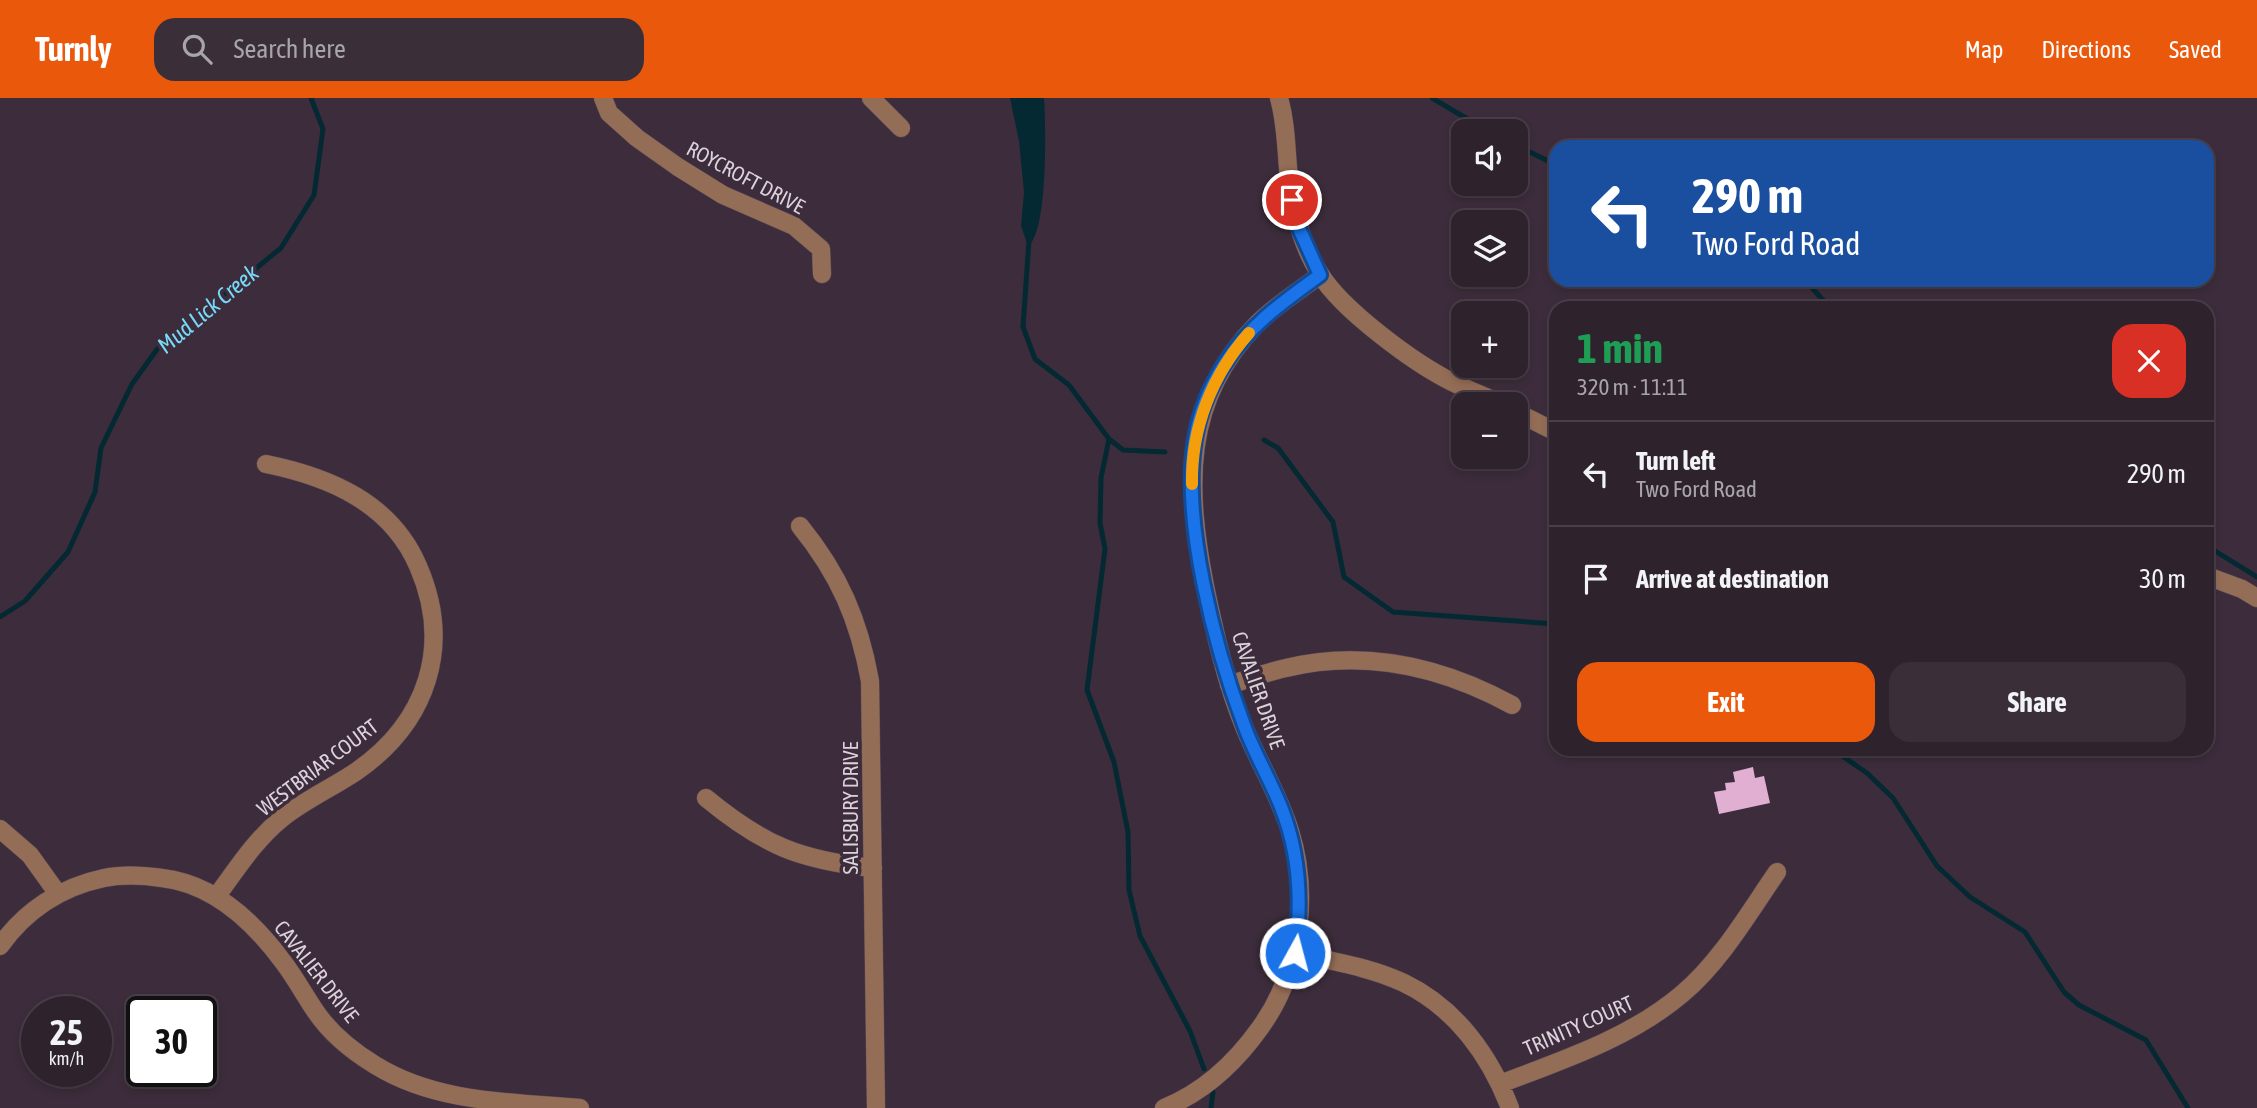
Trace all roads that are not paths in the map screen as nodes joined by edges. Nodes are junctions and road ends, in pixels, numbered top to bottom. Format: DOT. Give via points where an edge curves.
graph roads {
  1 [pos="603,98"];
  2 [pos="871,98"];
  3 [pos="1279,98"];
  4 [pos="901,128"];
  5 [pos="822,274"];
  6 [pos="1320,275"];
  7 [pos="1474,392"];
  8 [pos="1528,418"];
  9 [pos="1549,428"];
  10 [pos="266,464"];
  11 [pos="800,526"];
  12 [pos="2214,578"];
  13 [pos="2257,598"];
  14 [pos="1229,685"];
  15 [pos="1512,705"];
  16 [pos="706,798"];
  17 [pos="0,829"];
  18 [pos="873,868"];
  19 [pos="1777,872"];
  20 [pos="58,894"];
  21 [pos="216,897"];
  22 [pos="0,946"];
  23 [pos="1295,953"];
  24 [pos="1500,1084"];
  25 [pos="472,1103"];
  26 [pos="580,1108"];
  27 [pos="876,1108"];
  28 [pos="1164,1108"];
  29 [pos="1510,1108"];
  1 -- 5 [label="street, ROYCROFT DRIVE" via="609,113 678,167 723,195 794,226 821,249"];
  2 -- 4 [label="street"];
  3 -- 6 [label="street" via="1298,226"];
  6 -- 7 [label="street" via="1342,301 1387,339 1423,365"];
  6 -- 14 [label="street, CAVALIER DRIVE" via="1275,308 1237,346 1212,387 1195,439 1192,502 1200,560"];
  8 -- 9 [label="street"];
  10 -- 21 [label="street, WESTBRIAR COURT" via="316,477 353,494 402,537 417,563 432,608 432,665 419,705 399,733 357,771 278,821"];
  11 -- 18 [label="street, SALISBURY DRIVE" via="836,576 864,648 872,714"];
  12 -- 13 [label="street"];
  14 -- 15 [label="street" via="1320,662 1391,662 1456,678"];
  14 -- 23 [label="street, CAVALIER DRIVE" via="1291,833 1298,891"];
  16 -- 18 [label="street" via="778,847"];
  17 -- 20 [label="street" via="30,855"];
  18 -- 27 [label="street, SALISBURY DRIVE"];
  19 -- 24 [label="street, TRINITY COURT" via="1707,970 1657,1014 1581,1052"];
  20 -- 21 [label="street, CAVALIER DRIVE" via="110,876 141,875 171,879"];
  20 -- 22 [label="street, CAVALIER DRIVE" via="21,921"];
  21 -- 25 [label="street, CAVALIER DRIVE" via="262,936 317,1013 357,1054 408,1082"];
  23 -- 24 [label="street" via="1386,976 1429,998 1466,1032"];
  23 -- 28 [label="street, CAVALIER DRIVE" via="1279,998 1248,1045 1203,1087"];
  24 -- 29 [label="street"];
  25 -- 26 [label="street, CAVALIER DRIVE"];
}
